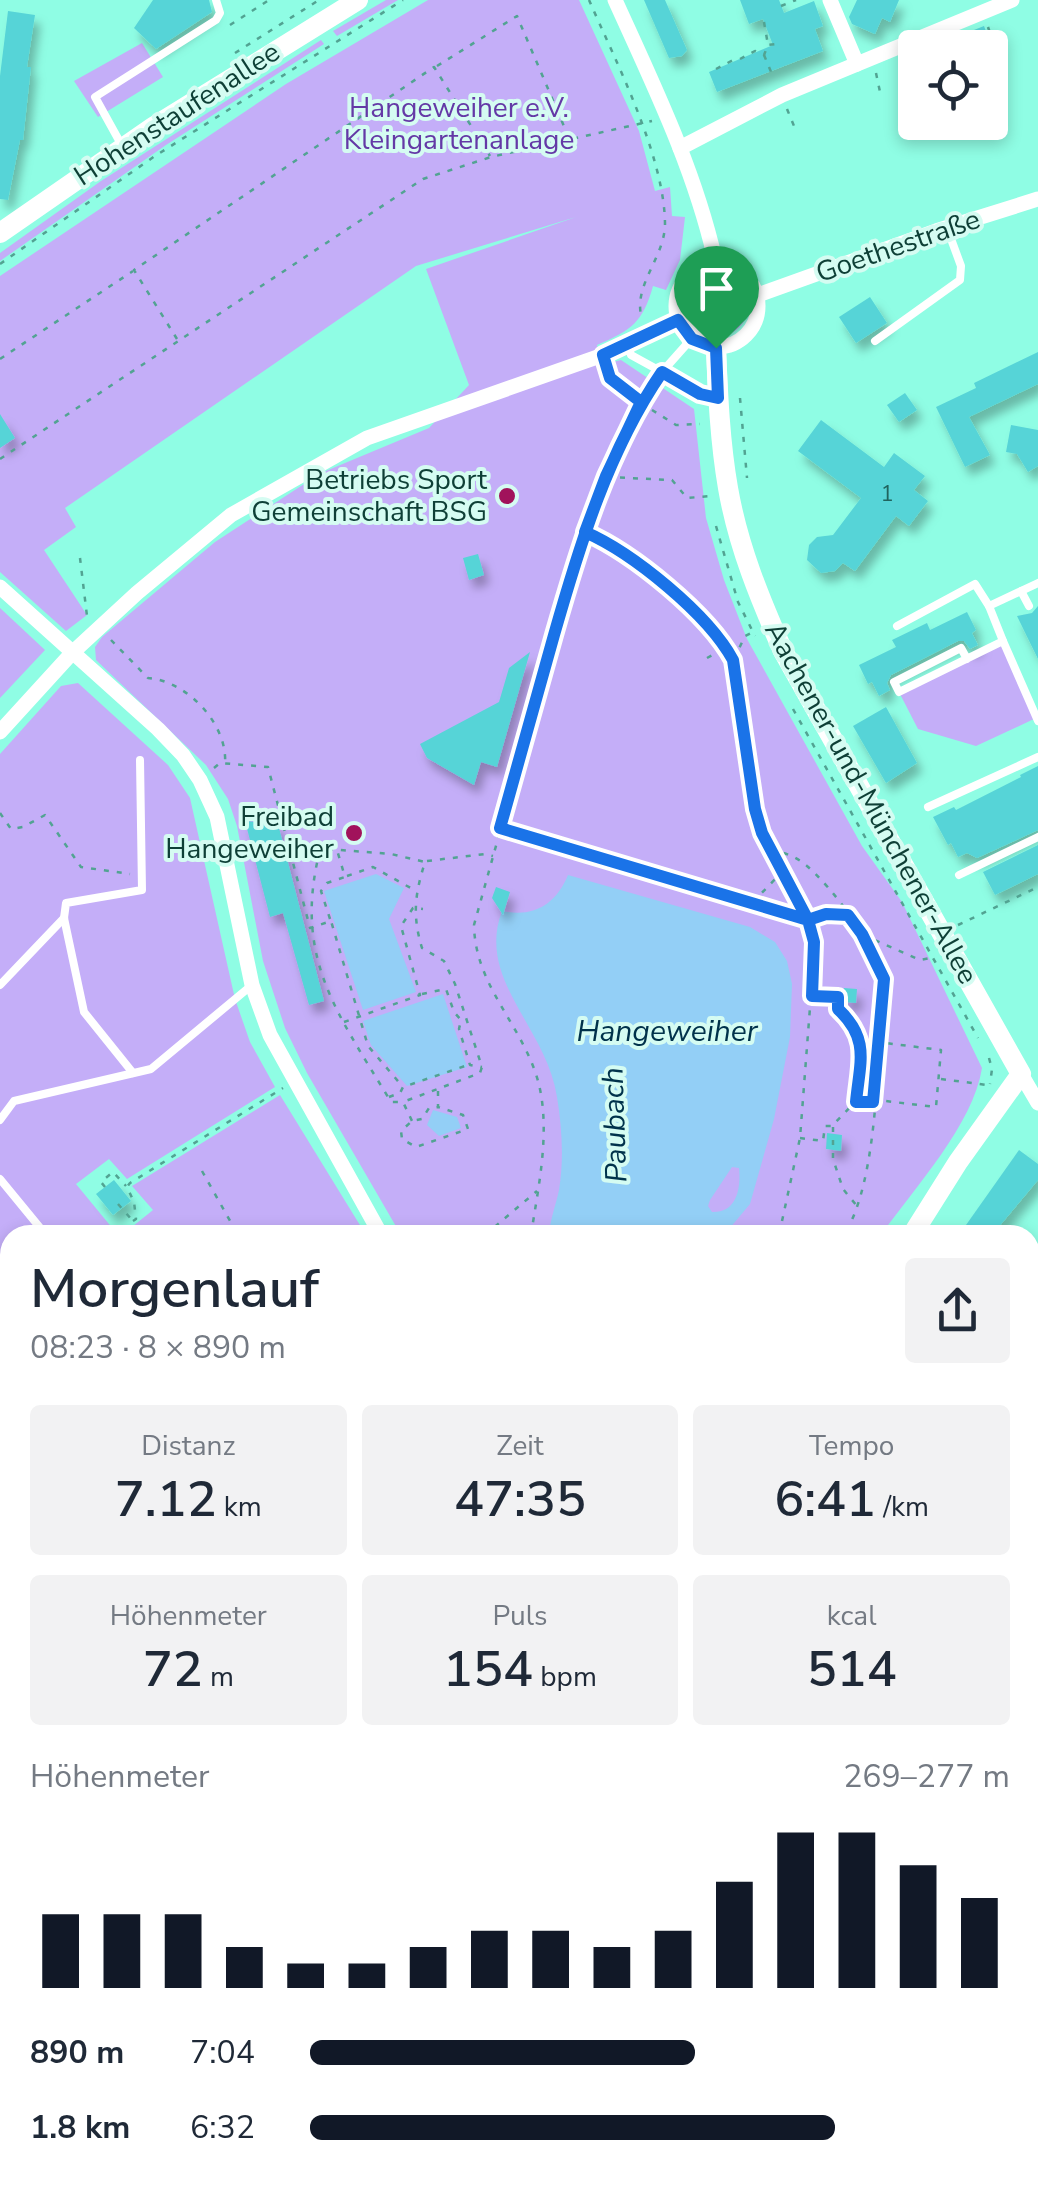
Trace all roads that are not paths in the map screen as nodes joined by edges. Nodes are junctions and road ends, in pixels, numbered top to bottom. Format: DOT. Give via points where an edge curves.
graph roads {
  1 [pos="216,0"];
  2 [pos="358,0"];
  3 [pos="616,0"];
  4 [pos="830,0"];
  5 [pos="1012,0"];
  6 [pos="857,64"];
  7 [pos="124,147"];
  8 [pos="680,148"];
  9 [pos="1038,200"];
  10 [pos="947,228"];
  11 [pos="0,234"];
  12 [pos="716,264"];
  13 [pos="758,295"];
  14 [pos="683,328"];
  15 [pos="875,340"];
  16 [pos="628,345"];
  17 [pos="716,348"];
  18 [pos="662,372"];
  19 [pos="718,398"];
  20 [pos="641,402"];
  21 [pos="1038,583"];
  22 [pos="0,587"];
  23 [pos="1021,591"];
  24 [pos="988,606"];
  25 [pos="1028,606"];
  26 [pos="910,632"];
  27 [pos="1003,640"];
  28 [pos="72,653"];
  29 [pos="966,659"];
  30 [pos="1038,722"];
  31 [pos="0,732"];
  32 [pos="1038,757"];
  33 [pos="140,760"];
  34 [pos="928,807"];
  35 [pos="1038,838"];
  36 [pos="960,875"];
  37 [pos="64,918"];
  38 [pos="0,985"];
  39 [pos="252,986"];
  40 [pos="133,1073"];
  41 [pos="1020,1074"];
  42 [pos="1038,1103"];
  43 [pos="0,1120"];
  44 [pos="0,1179"];
  45 [pos="38,1225"];
  46 [pos="375,1225"];
  47 [pos="918,1225"];
  1 -- 7 [label="lane" via="216,20 95,97"];
  2 -- 7 [label="street, Hohenstaufenallee"];
  3 -- 8 [label="street"];
  4 -- 6 [label="street"];
  5 -- 6 [label="street"];
  6 -- 8 [label="street"];
  7 -- 11 [label="street, Hohenstaufenallee"];
  8 -- 12 [label="street"];
  9 -- 10 [label="street, Goethestraße"];
  10 -- 13 [label="street, Goethestraße"];
  10 -- 15 [label="lane" via="960,280"];
  12 -- 13 [label="street" via="742,272"];
  12 -- 14 [label="street" via="681,285 675,306"];
  13 -- 17 [label="street" via="753,327 744,338"];
  14 -- 16 [label="street"];
  14 -- 17 [label="street"];
  14 -- 18 [label="lane" via="686,345"];
  16 -- 18 [label="lane" via="631,354"];
  16 -- 28 [label="street" via="367,438 231,515"];
  17 -- 19 [label="street, Aachener-und-Münchener-Allee"];
  18 -- 19 [label="lane"];
  18 -- 20 [label="lane"];
  19 -- 41 [label="street, Aachener-und-Münchener-Allee" via="730,500 758,595 783,651"];
  21 -- 23 [label="lane"];
  22 -- 28 [label="street"];
  23 -- 24 [label="lane"];
  23 -- 25 [label="lane"];
  24 -- 26 [label="lane" via="975,584 900,624"];
  24 -- 27 [label="lane"];
  27 -- 29 [label="lane"];
  27 -- 30 [label="lane"];
  28 -- 31 [label="street"];
  28 -- 39 [label="street" via="158,728 200,780 218,817"];
  29 -- 29 [label="lane" via="961,648 894,682 899,692"];
  32 -- 34 [label="lane"];
  33 -- 37 [label="lane" via="142,890 66,903"];
  35 -- 36 [label="lane"];
  37 -- 38 [label="lane"];
  37 -- 40 [label="lane" via="84,1012"];
  39 -- 40 [label="lane" via="151,1069"];
  39 -- 46 [label="street" via="293,1082"];
  40 -- 43 [label="lane" via="14,1101"];
  41 -- 42 [label="street"];
  41 -- 47 [label="street" via="998,1090"];
  44 -- 45 [label="lane"];
}
